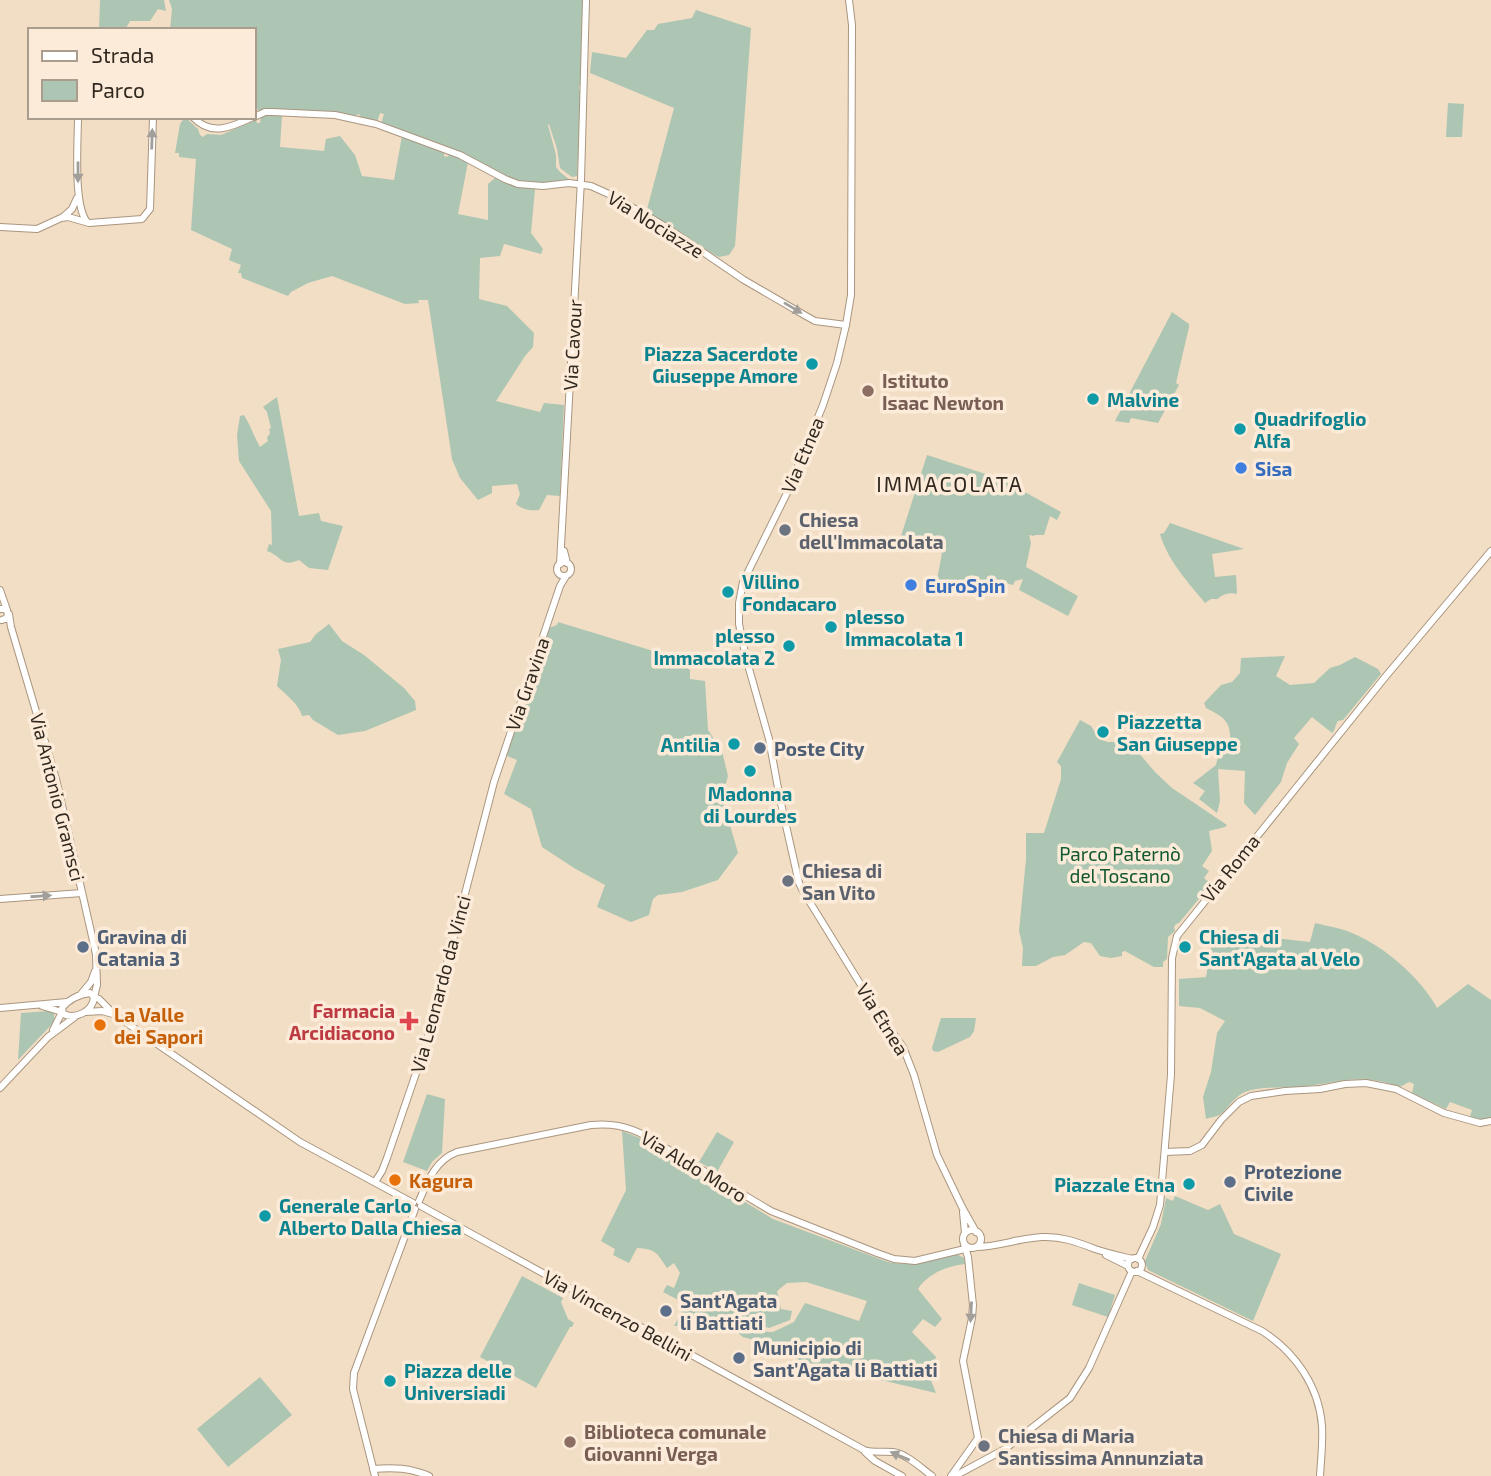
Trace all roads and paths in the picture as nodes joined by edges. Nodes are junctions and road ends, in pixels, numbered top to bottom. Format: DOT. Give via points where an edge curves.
graph roads {
  1 [pos="586,0"];
  2 [pos="849,0"];
  3 [pos="256,116"];
  4 [pos="78,119"];
  5 [pos="153,119"];
  6 [pos="195,119"];
  7 [pos="248,119"];
  8 [pos="580,183"];
  9 [pos="78,194"];
  10 [pos="61,218"];
  11 [pos="92,223"];
  12 [pos="0,226"];
  13 [pos="846,325"];
  14 [pos="1491,551"];
  15 [pos="564,563"];
  16 [pos="563,575"];
  17 [pos="0,590"];
  18 [pos="5,611"];
  19 [pos="1,619"];
  20 [pos="10,627"];
  21 [pos="494,782"];
  22 [pos="82,892"];
  23 [pos="0,899"];
  24 [pos="96,969"];
  25 [pos="81,994"];
  26 [pos="96,996"];
  27 [pos="67,1002"];
  28 [pos="39,1005"];
  29 [pos="0,1008"];
  30 [pos="62,1012"];
  31 [pos="84,1012"];
  32 [pos="115,1015"];
  33 [pos="76,1016"];
  34 [pos="48,1037"];
  35 [pos="0,1088"];
  36 [pos="1491,1121"];
  37 [pos="1165,1152"];
  38 [pos="375,1182"];
  39 [pos="417,1205"];
  40 [pos="962,1207"];
  41 [pos="978,1234"];
  42 [pos="967,1243"];
  43 [pos="997,1244"];
  44 [pos="954,1251"];
  45 [pos="944,1253"];
  46 [pos="968,1257"];
  47 [pos="1135,1265"];
  48 [pos="864,1450"];
  49 [pos="879,1452"];
  50 [pos="874,1461"];
  51 [pos="374,1473"];
  52 [pos="429,1476"];
  53 [pos="902,1476"];
  54 [pos="932,1476"];
  55 [pos="953,1476"];
  56 [pos="1320,1476"];
  1 -- 8 [label="main road"];
  2 -- 13 [label="main road, Via Etnea" via="852,237"];
  3 -- 8 [label="main road, Via Nociazze" via="272,112 343,116 460,155 512,182 536,186"];
  4 -- 9 [label="main road, one-way"];
  11 -- 5 [label="main road, one-way" via="142,219 150,209"];
  6 -- 7 [label="main road, Via Nociazze" via="214,129"];
  8 -- 13 [label="main road, Via Nociazze, one-way" via="666,227 815,321"];
  8 -- 15 [label="main road, Via Cavour"];
  9 -- 10 [label="main road" via="72,209"];
  9 -- 11 [label="main road" via="81,213"];
  10 -- 11 [label="main road"];
  10 -- 12 [label="main road" via="37,229"];
  13 -- 40 [label="main road, Via Etnea" via="797,472 743,582 739,624 799,883 903,1047 937,1155"];
  14 -- 37 [label="main road, Via Roma" via="1177,936 1172,958"];
  15 -- 16 [label="main road" via="557,569"];
  15 -- 16 [label="main road" via="571,569"];
  16 -- 21 [label="main road, Via Gravina"];
  17 -- 18 [label="main road, Via Antonio Gramsci"];
  18 -- 19 [label="main road" via="7,618"];
  18 -- 20 [label="main road, Via Antonio Gramsci"];
  19 -- 20 [label="main road"];
  20 -- 22 [label="main road, Via Antonio Gramsci" via="56,779"];
  21 -- 38 [label="main road, Via Leonardo da Vinci" via="426,1044"];
  23 -- 22 [label="main road, one-way"];
  22 -- 24 [label="main road, Via Antonio Gramsci"];
  24 -- 25 [label="main road"];
  24 -- 26 [label="main road, Via Antonio Gramsci"];
  25 -- 26 [label="main road"];
  25 -- 27 [label="main road"];
  26 -- 31 [label="main road"];
  26 -- 32 [label="main road, Via Vincenzo Bellini"];
  27 -- 28 [label="main road"];
  27 -- 30 [label="main road"];
  28 -- 29 [label="main road"];
  28 -- 30 [label="main road"];
  30 -- 33 [label="main road"];
  30 -- 34 [label="main road"];
  31 -- 32 [label="main road"];
  31 -- 33 [label="main road"];
  32 -- 38 [label="main road, Via Vincenzo Bellini" via="300,1142"];
  33 -- 34 [label="main road"];
  34 -- 35 [label="main road"];
  36 -- 37 [label="main road" via="1480,1123 1444,1113 1396,1089 1352,1083 1251,1096 1239,1102 1202,1145 1191,1151"];
  37 -- 47 [label="main road, Via Roma" via="1158,1214"];
  38 -- 39 [label="main road, Via Vincenzo Bellini"];
  39 -- 45 [label="main road, Via Aldo Moro" via="439,1164 457,1152 611,1124 644,1135 786,1218 894,1259 915,1261"];
  39 -- 48 [label="main road, Via Vincenzo Bellini"];
  39 -- 51 [label="main road, Via Aldo Moro" via="354,1373 353,1389"];
  40 -- 41 [label="main road"];
  40 -- 42 [label="main road"];
  41 -- 42 [label="main road" via="970,1231"];
  41 -- 42 [label="main road" via="980,1243"];
  41 -- 43 [label="main road"];
  42 -- 43 [label="main road"];
  42 -- 44 [label="main road, Via Aldo Moro"];
  42 -- 45 [label="main road"];
  42 -- 46 [label="main road"];
  43 -- 47 [label="main road" via="1056,1237"];
  44 -- 45 [label="main road, Via Aldo Moro"];
  44 -- 46 [label="main road"];
  46 -- 55 [label="main road, one-way" via="973,1305 963,1362 978,1437"];
  47 -- 55 [label="main road, Via Roma" via="1078,1387 1024,1435"];
  47 -- 56 [label="main road" via="1155,1280 1275,1339 1304,1370 1322,1423"];
  48 -- 49 [label="main road"];
  48 -- 50 [label="main road"];
  49 -- 50 [label="main road"];
  54 -- 49 [label="main road, one-way" via="902,1455"];
  50 -- 53 [label="main road"];
  51 -- 52 [label="main road" via="393,1468"];
}
